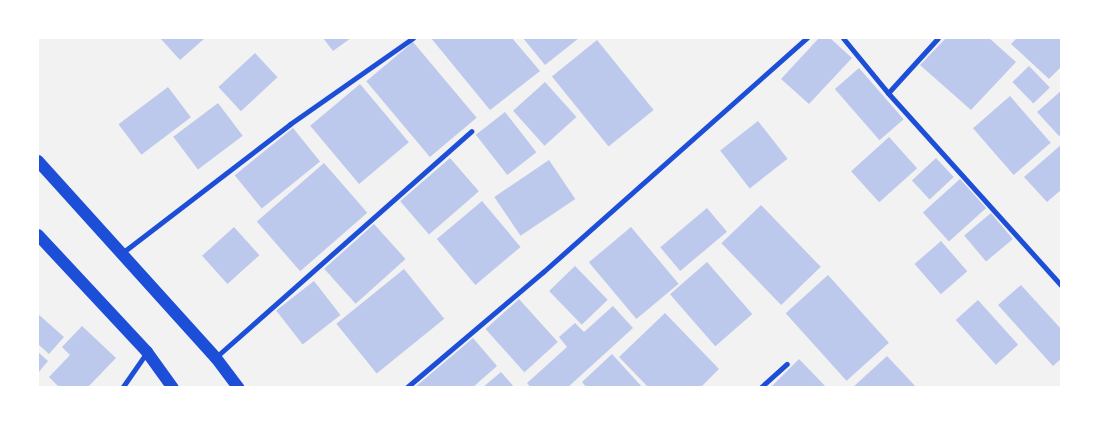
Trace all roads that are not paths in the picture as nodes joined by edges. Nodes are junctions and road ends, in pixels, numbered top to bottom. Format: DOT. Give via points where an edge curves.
graph roads {
  1 [pos="413,38"];
  2 [pos="807,38"];
  3 [pos="843,38"];
  4 [pos="938,38"];
  5 [pos="888,93"];
  6 [pos="471,131"];
  7 [pos="38,161"];
  8 [pos="38,235"];
  9 [pos="120,255"];
  10 [pos="1062,286"];
  11 [pos="147,352"];
  12 [pos="216,358"];
  13 [pos="787,364"];
  14 [pos="122,388"];
  15 [pos="173,388"];
  16 [pos="239,388"];
  17 [pos="406,388"];
  18 [pos="760,388"];
  1 -- 9 [label="street" via="290,124"];
  2 -- 17 [label="street" via="572,247"];
  3 -- 5 [label="street"];
  4 -- 5 [label="street"];
  5 -- 10 [label="street"];
  6 -- 12 [label="street"];
  7 -- 9 [label="main road"];
  8 -- 11 [label="main road"];
  9 -- 12 [label="main road"];
  11 -- 14 [label="street"];
  11 -- 15 [label="main road"];
  12 -- 16 [label="main road"];
  13 -- 18 [label="street"];
}
